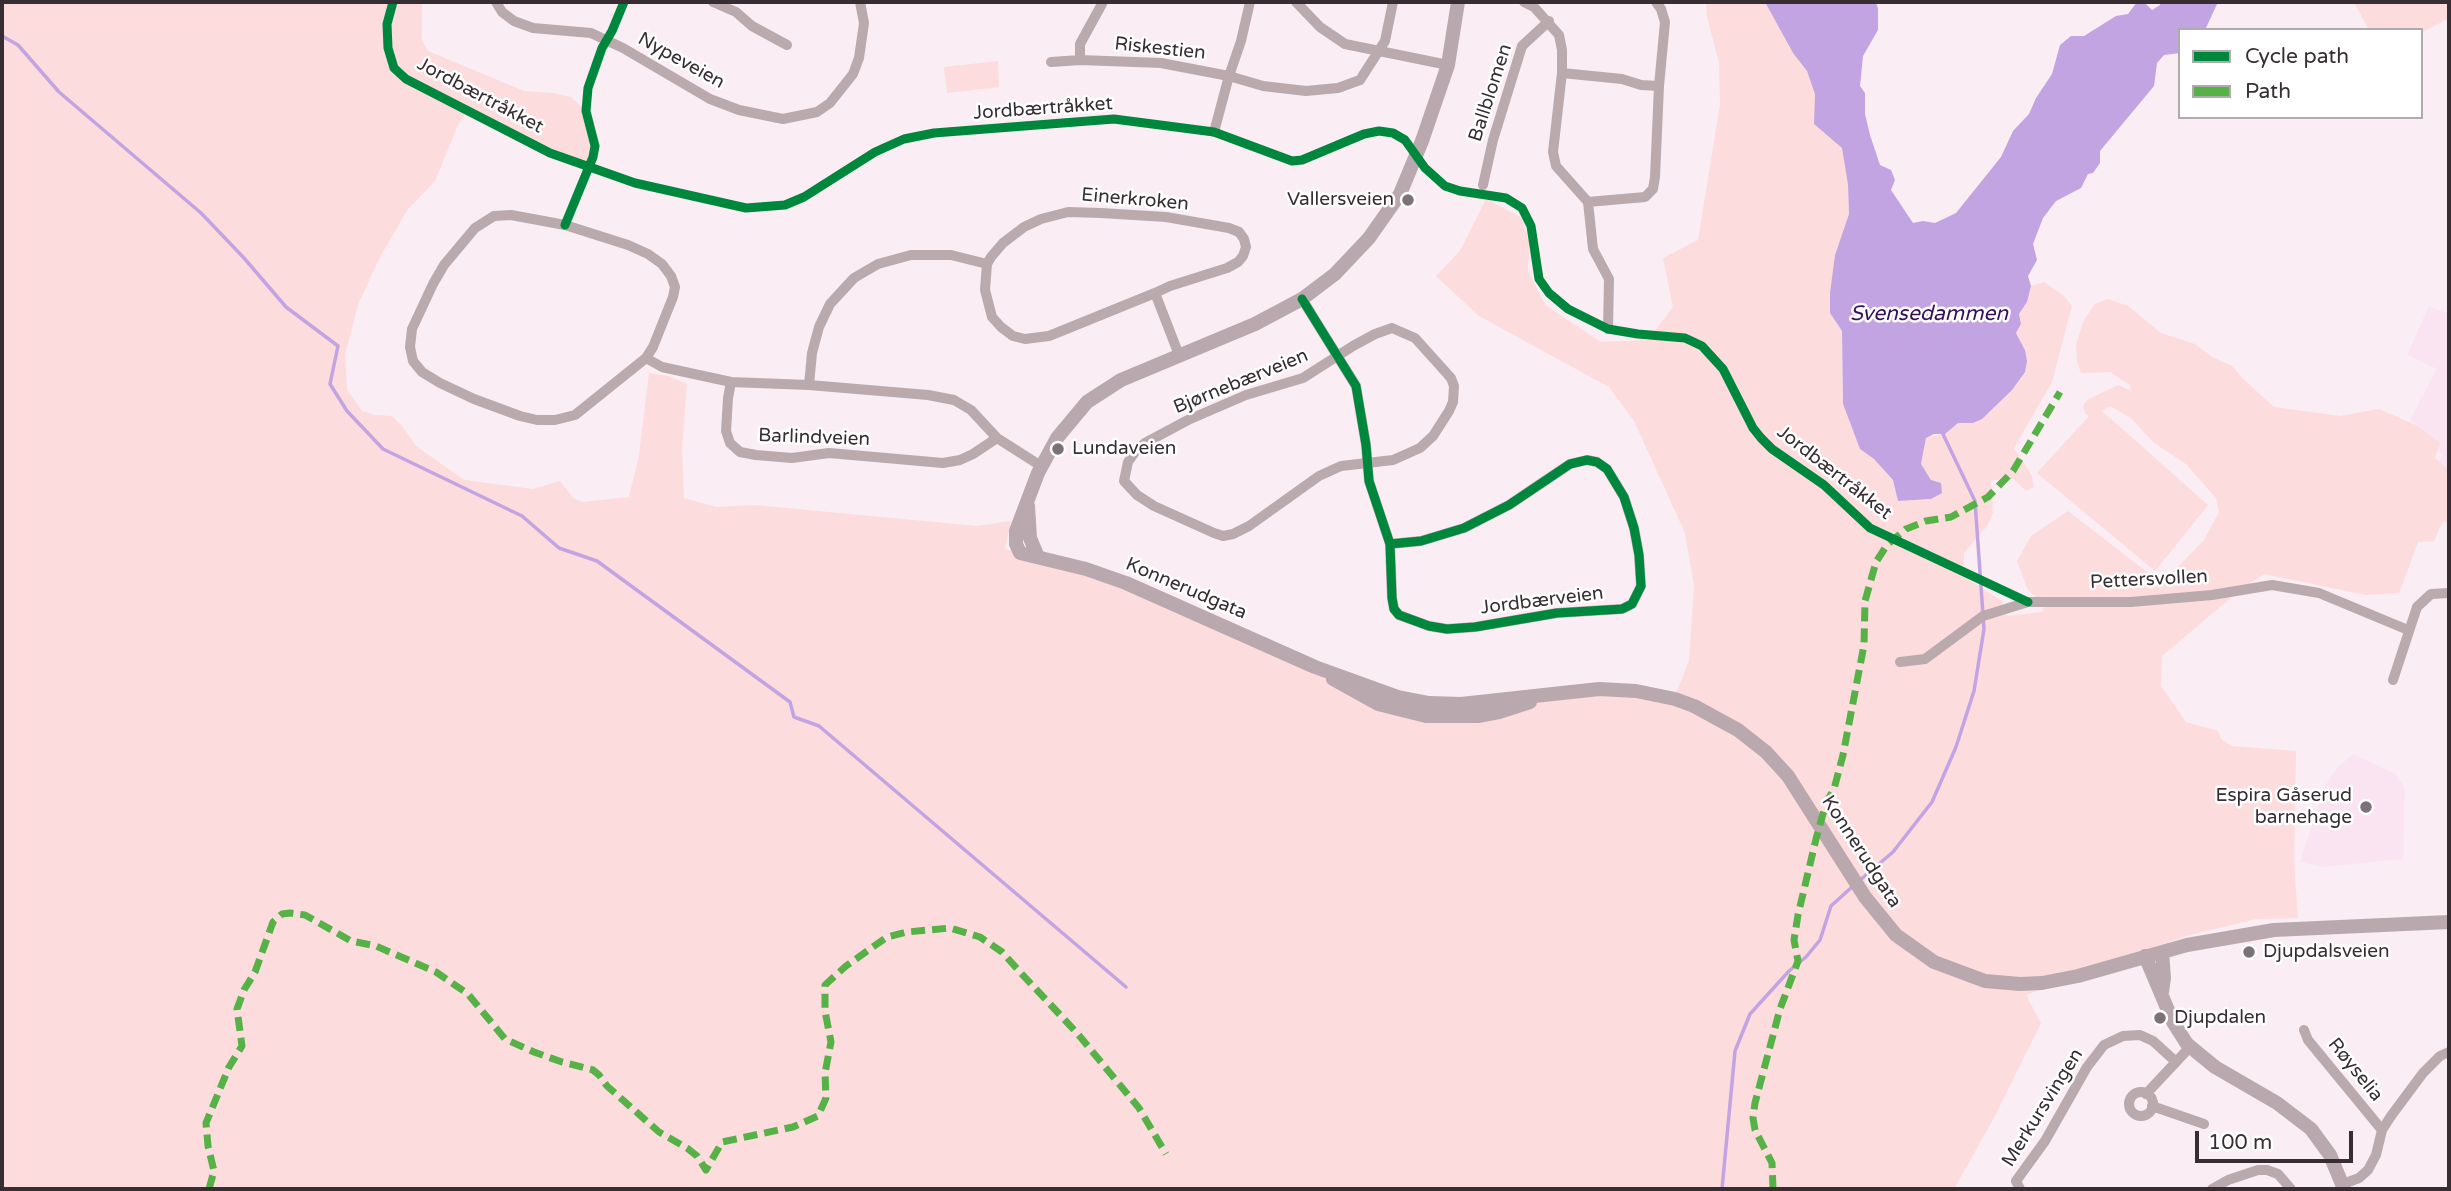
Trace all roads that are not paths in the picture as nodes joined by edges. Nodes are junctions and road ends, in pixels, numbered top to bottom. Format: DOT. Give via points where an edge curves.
graph roads {
  1 [pos="496,2"];
  2 [pos="713,2"];
  3 [pos="860,2"];
  4 [pos="1103,2"];
  5 [pos="1250,2"];
  6 [pos="1296,2"];
  7 [pos="1392,2"];
  8 [pos="1458,2"];
  9 [pos="1524,2"];
  10 [pos="1656,2"];
  11 [pos="1549,21"];
  12 [pos="787,45"];
  13 [pos="1380,51"];
  14 [pos="1080,60"];
  15 [pos="1051,62"];
  16 [pos="1448,65"];
  17 [pos="1562,73"];
  18 [pos="1229,76"];
  19 [pos="1659,86"];
  20 [pos="1214,132"];
  21 [pos="1483,184"];
  22 [pos="1588,202"];
  23 [pos="988,264"];
  24 [pos="1155,293"];
  25 [pos="1302,299"];
  26 [pos="1608,328"];
  27 [pos="1179,355"];
  28 [pos="1339,356"];
  29 [pos="646,358"];
  30 [pos="731,382"];
  31 [pos="809,384"];
  32 [pos="998,438"];
  33 [pos="1367,462"];
  34 [pos="1041,466"];
  35 [pos="1390,544"];
  36 [pos="2449,593"];
  37 [pos="2408,630"];
  38 [pos="1900,663"];
  39 [pos="2393,680"];
  40 [pos="2449,922"];
  41 [pos="2162,952"];
  42 [pos="2146,956"];
  43 [pos="2162,992"];
  44 [pos="2304,1030"];
  45 [pos="2190,1047"];
  46 [pos="2449,1052"];
  47 [pos="2175,1061"];
  48 [pos="2146,1094"];
  49 [pos="2152,1107"];
  50 [pos="2204,1124"];
  51 [pos="2382,1130"];
  52 [pos="2343,1186"];
  53 [pos="2020,1189"];
  54 [pos="2212,1189"];
  55 [pos="2291,1189"];
  1 -- 3 [label="street, Nypeveien" via="514,21 533,28 591,33 710,99 783,119 824,107 853,74 864,23"];
  2 -- 12 [label="street"];
  4 -- 14 [label="street" via="1080,44"];
  5 -- 18 [label="street, Riskestien"];
  6 -- 13 [label="street" via="1334,38"];
  7 -- 13 [label="street"];
  8 -- 16 [label="main road"];
  9 -- 11 [label="street"];
  10 -- 19 [label="street" via="1665,22"];
  11 -- 17 [label="street" via="1559,35"];
  11 -- 21 [label="street, Ballblomen" via="1522,47"];
  13 -- 16 [label="street"];
  13 -- 18 [label="street" via="1360,80 1325,90 1279,89"];
  14 -- 15 [label="street, Riskestien"];
  14 -- 18 [label="street, Riskestien" via="1161,63"];
  16 -- 25 [label="main road" via="1418,153 1390,210 1353,256"];
  17 -- 19 [label="street"];
  17 -- 22 [label="street" via="1553,152 1556,166"];
  18 -- 20 [label="street"];
  19 -- 22 [label="street" via="1653,189 1645,197"];
  22 -- 26 [label="street" via="1593,249 1609,279"];
  23 -- 24 [label="street, Einerkroken" via="985,290 992,317 1025,339 1049,336"];
  23 -- 24 [label="street, Einerkroken" via="1003,243 1024,227 1069,212 1166,217 1229,228 1244,239 1246,247 1238,262"];
  23 -- 31 [label="street" via="951,255 911,255 878,264 854,278 830,304 819,327"];
  24 -- 27 [label="street"];
  25 -- 27 [label="main road"];
  25 -- 28 [label="street"];
  27 -- 34 [label="main road" via="1121,380 1087,402 1068,422"];
  28 -- 33 [label="street" via="1356,386"];
  28 -- 33 [label="street" via="1375,334 1401,330 1415,338 1454,386 1449,411 1420,448 1393,460"];
  28 -- 33 [label="street, Bjørnebærveien" via="1303,378 1254,391 1145,443 1128,462 1124,481 1154,506 1223,536 1249,526 1319,476"];
  29 -- 29 [label="street" via="675,287 662,264 599,235 511,215 494,216 460,244 411,329 413,361 422,372 474,399 537,420 575,415"];
  29 -- 30 [label="street" via="662,367"];
  30 -- 31 [label="street"];
  30 -- 32 [label="street, Barlindveien" via="726,431 740,452 792,458 829,453 943,463 960,460"];
  31 -- 32 [label="street" via="954,400 971,410"];
  32 -- 34 [label="street"];
  33 -- 35 [label="street" via="1373,499"];
  34 -- 42 [label="main road, Konnerudgata" via="1028,504 1030,538 1038,557 1126,583 1315,667 1384,693 1429,703 1461,704 1599,689 1636,691 1694,706 1738,730 1788,776 1884,923 1922,954 1954,971 1985,981 2042,983"];
  35 -- 35 [label="street, Jordbærveien" via="1421,541 1464,528 1509,505 1570,464 1587,460 1607,469 1624,497 1634,528 1641,586 1632,604 1622,609 1557,612 1475,627 1429,626 1394,609"];
  36 -- 37 [label="street" via="2431,594 2422,600"];
  37 -- 38 [label="street, Pettersvollen" via="2319,593 2272,585 2131,602 2028,603 1983,616 1925,659"];
  37 -- 39 [label="street"];
  40 -- 41 [label="main road, Konnerudgata" via="2274,930"];
  41 -- 42 [label="main road, Konnerudgata"];
  41 -- 43 [label="main road"];
  42 -- 43 [label="main road"];
  43 -- 45 [label="main road"];
  44 -- 51 [label="street, Røyselia"];
  45 -- 47 [label="street"];
  45 -- 52 [label="main road" via="2311,1129 2330,1155"];
  46 -- 51 [label="street" via="2423,1073"];
  47 -- 48 [label="street"];
  47 -- 53 [label="street, Merkursvingen" via="2140,1035 2123,1036 2104,1045 2016,1181"];
  48 -- 49 [label="street"];
  48 -- 49 [label="street" via="2130,1098 2130,1110 2139,1116"];
  49 -- 50 [label="street"];
  51 -- 52 [label="street" via="2372,1164"];
  54 -- 55 [label="street" via="2258,1170 2282,1177"];
}
